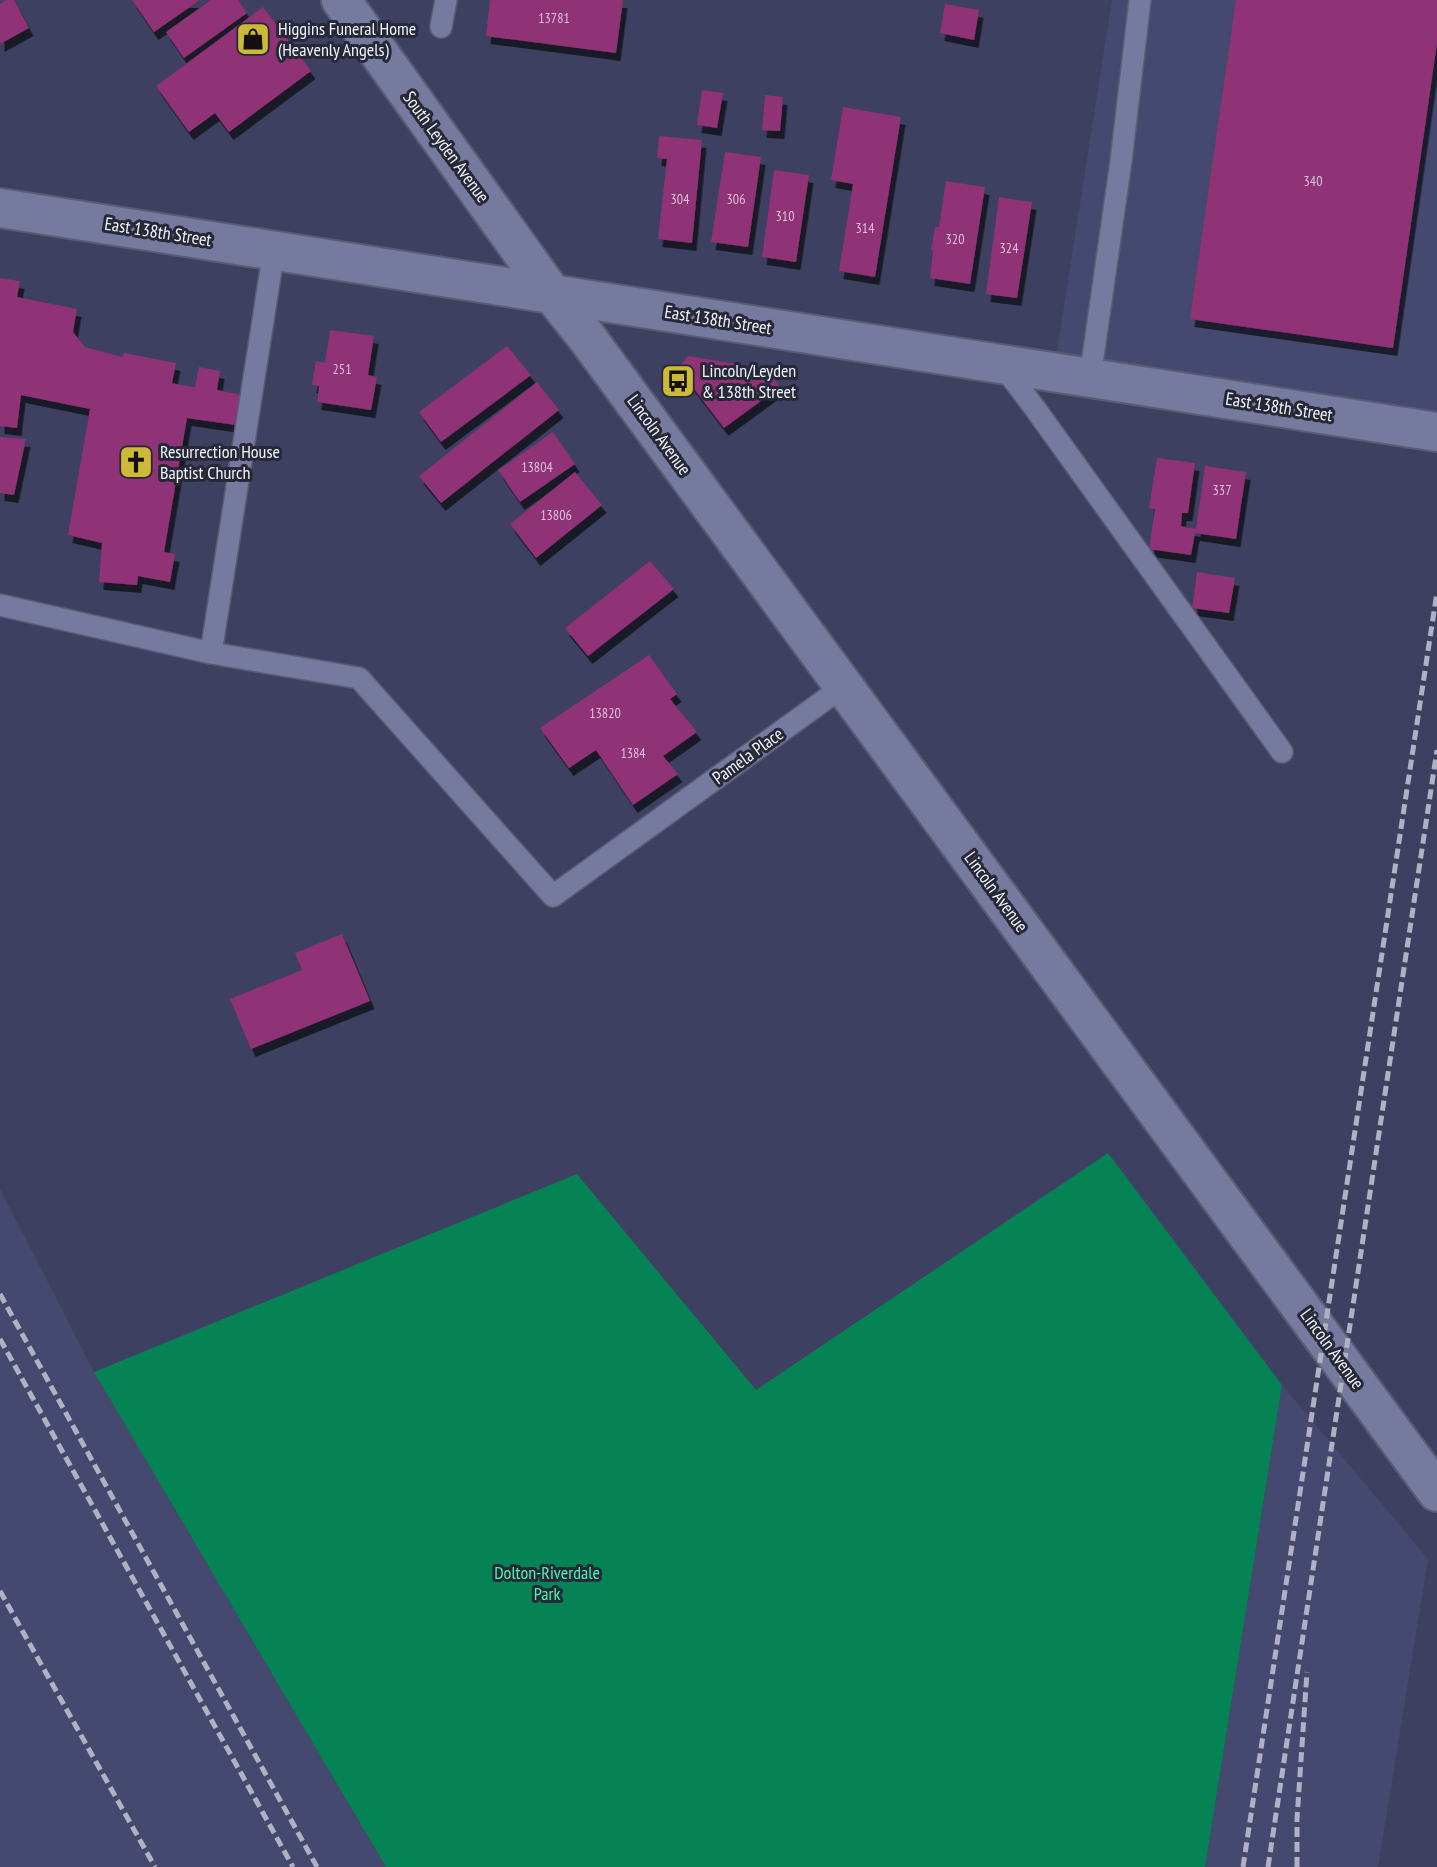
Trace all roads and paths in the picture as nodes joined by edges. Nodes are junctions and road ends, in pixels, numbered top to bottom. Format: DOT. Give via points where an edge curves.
graph roads {
  1 [pos="341,0"];
  2 [pos="446,0"];
  3 [pos="1140,0"];
  4 [pos="441,27"];
  5 [pos="0,208"];
  6 [pos="274,250"];
  7 [pos="552,294"];
  8 [pos="1001,364"];
  9 [pos="1090,378"];
  10 [pos="1437,432"];
  11 [pos="0,605"];
  12 [pos="211,653"];
  13 [pos="844,686"];
  14 [pos="1282,752"];
  15 [pos="1437,1492"];
  1 -- 7 [label="street, South Leyden Avenue"];
  2 -- 4 [label="lane"];
  3 -- 9 [label="lane"];
  5 -- 6 [label="street, East 138th Street"];
  6 -- 7 [label="street, East 138th Street"];
  6 -- 12 [label="lane"];
  7 -- 8 [label="street, East 138th Street"];
  7 -- 13 [label="street, Lincoln Avenue"];
  8 -- 9 [label="street, East 138th Street"];
  8 -- 14 [label="lane"];
  9 -- 10 [label="street, East 138th Street"];
  11 -- 12 [label="lane"];
  12 -- 13 [label="lane, Pamela Place" via="359,678 553,896"];
  13 -- 15 [label="street, Lincoln Avenue"];
}
